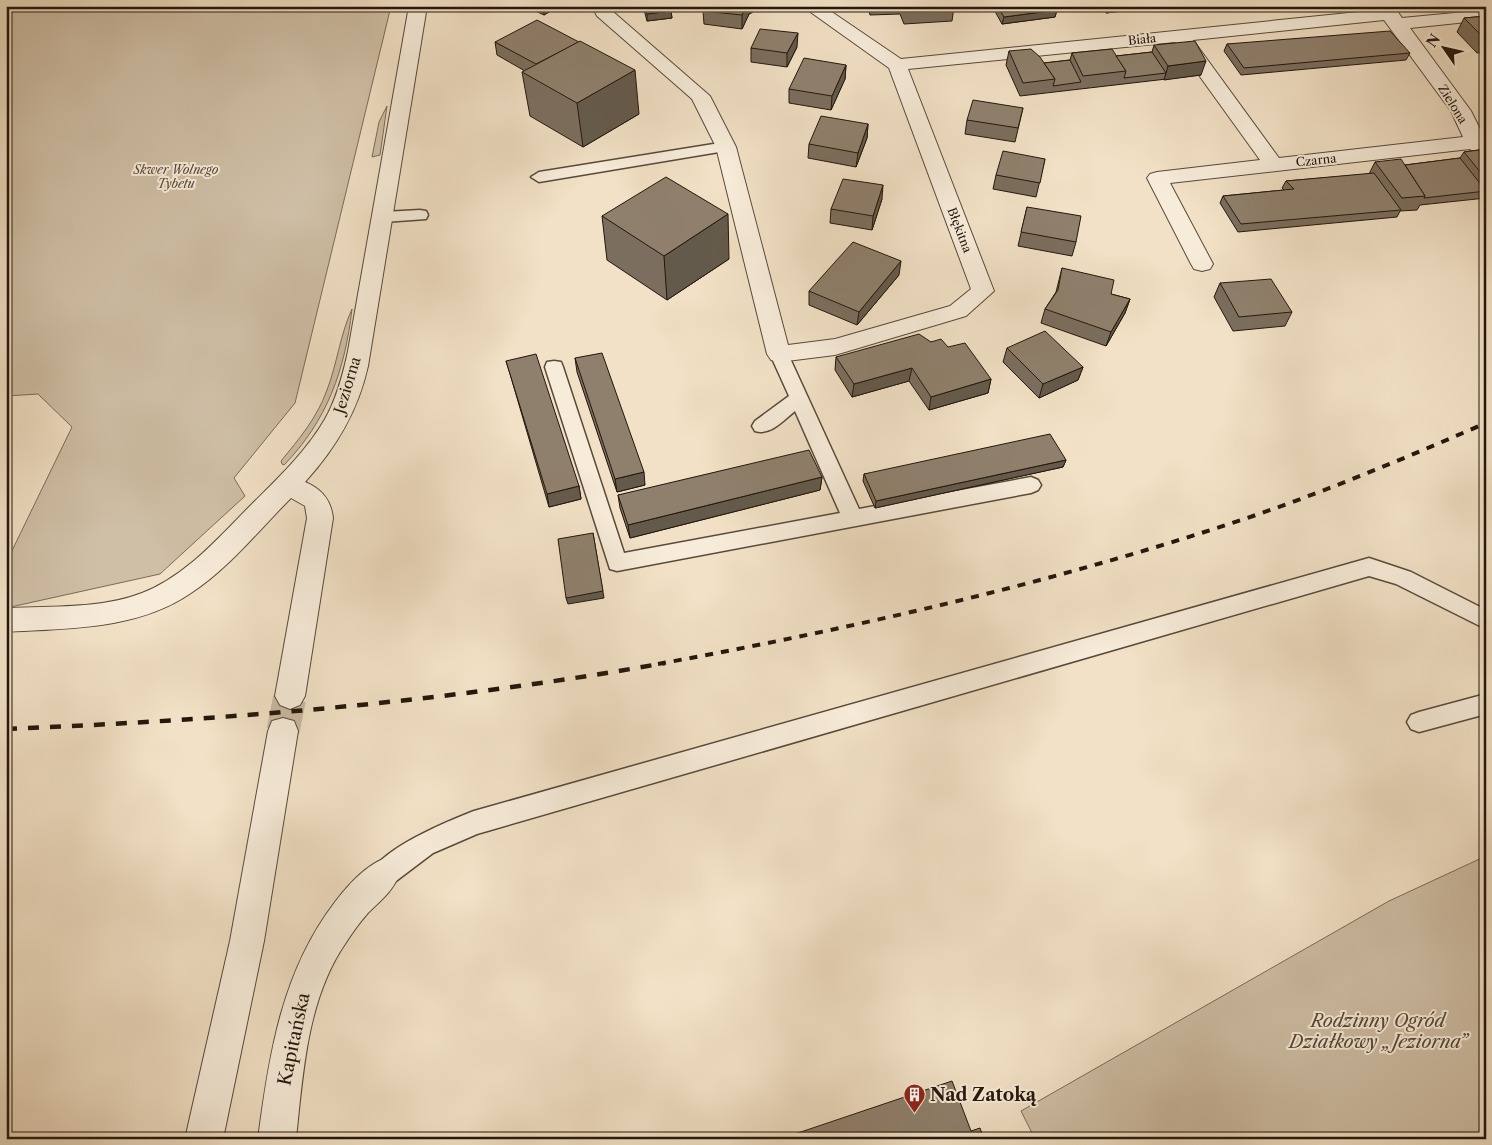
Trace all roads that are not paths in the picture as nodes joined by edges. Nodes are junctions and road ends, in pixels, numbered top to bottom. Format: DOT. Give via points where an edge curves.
graph roads {
  1 [pos="418,6"];
  2 [pos="601,6"];
  3 [pos="811,6"];
  4 [pos="1391,14"];
  5 [pos="1486,15"];
  6 [pos="1180,34"];
  7 [pos="897,65"];
  8 [pos="726,147"];
  9 [pos="1480,147"];
  10 [pos="1274,164"];
  11 [pos="539,177"];
  12 [pos="420,215"];
  13 [pos="384,217"];
  14 [pos="1202,264"];
  15 [pos="780,354"];
  16 [pos="554,367"];
  17 [pos="798,399"];
  18 [pos="762,426"];
  19 [pos="286,485"];
  20 [pos="1031,485"];
  21 [pos="853,518"];
  22 [pos="6,620"];
  23 [pos="1486,620"];
  24 [pos="290,696"];
  25 [pos="1486,704"];
  26 [pos="1418,722"];
  27 [pos="283,731"];
  28 [pos="383,875"];
  29 [pos="204,1139"];
  30 [pos="277,1139"];
  1 -- 13 [label="street, Jeziorna"];
  2 -- 8 [label="street" via="637,43 700,96"];
  3 -- 7 [label="street"];
  4 -- 5 [label="street, Biała"];
  4 -- 6 [label="street, Biała"];
  4 -- 9 [label="street, Zielona" via="1469,111"];
  6 -- 7 [label="street, Biała"];
  6 -- 10 [label="street"];
  7 -- 15 [label="street, Błękitna" via="983,291 958,311 918,324 835,347"];
  8 -- 11 [label="lane"];
  8 -- 15 [label="street"];
  9 -- 10 [label="street, Czarna"];
  10 -- 14 [label="street, Czarna" via="1157,178"];
  12 -- 13 [label="lane"];
  13 -- 19 [label="street, Jeziorna" via="355,365 343,408 332,428"];
  15 -- 17 [label="lane"];
  16 -- 21 [label="lane" via="618,563"];
  17 -- 18 [label="lane"];
  17 -- 21 [label="lane"];
  19 -- 22 [label="street, Jeziorna" via="211,563 190,581 162,597 135,607 107,612"];
  19 -- 24 [label="street" via="308,494 320,507"];
  20 -- 21 [label="lane"];
  23 -- 28 [label="lane" via="1403,578 1369,567 474,823 424,845"];
  25 -- 26 [label="lane"];
  27 -- 29 [label="street" via="247,941"];
  28 -- 30 [label="street, Kapitańska" via="358,897 343,916 306,981 295,1013"];
}
